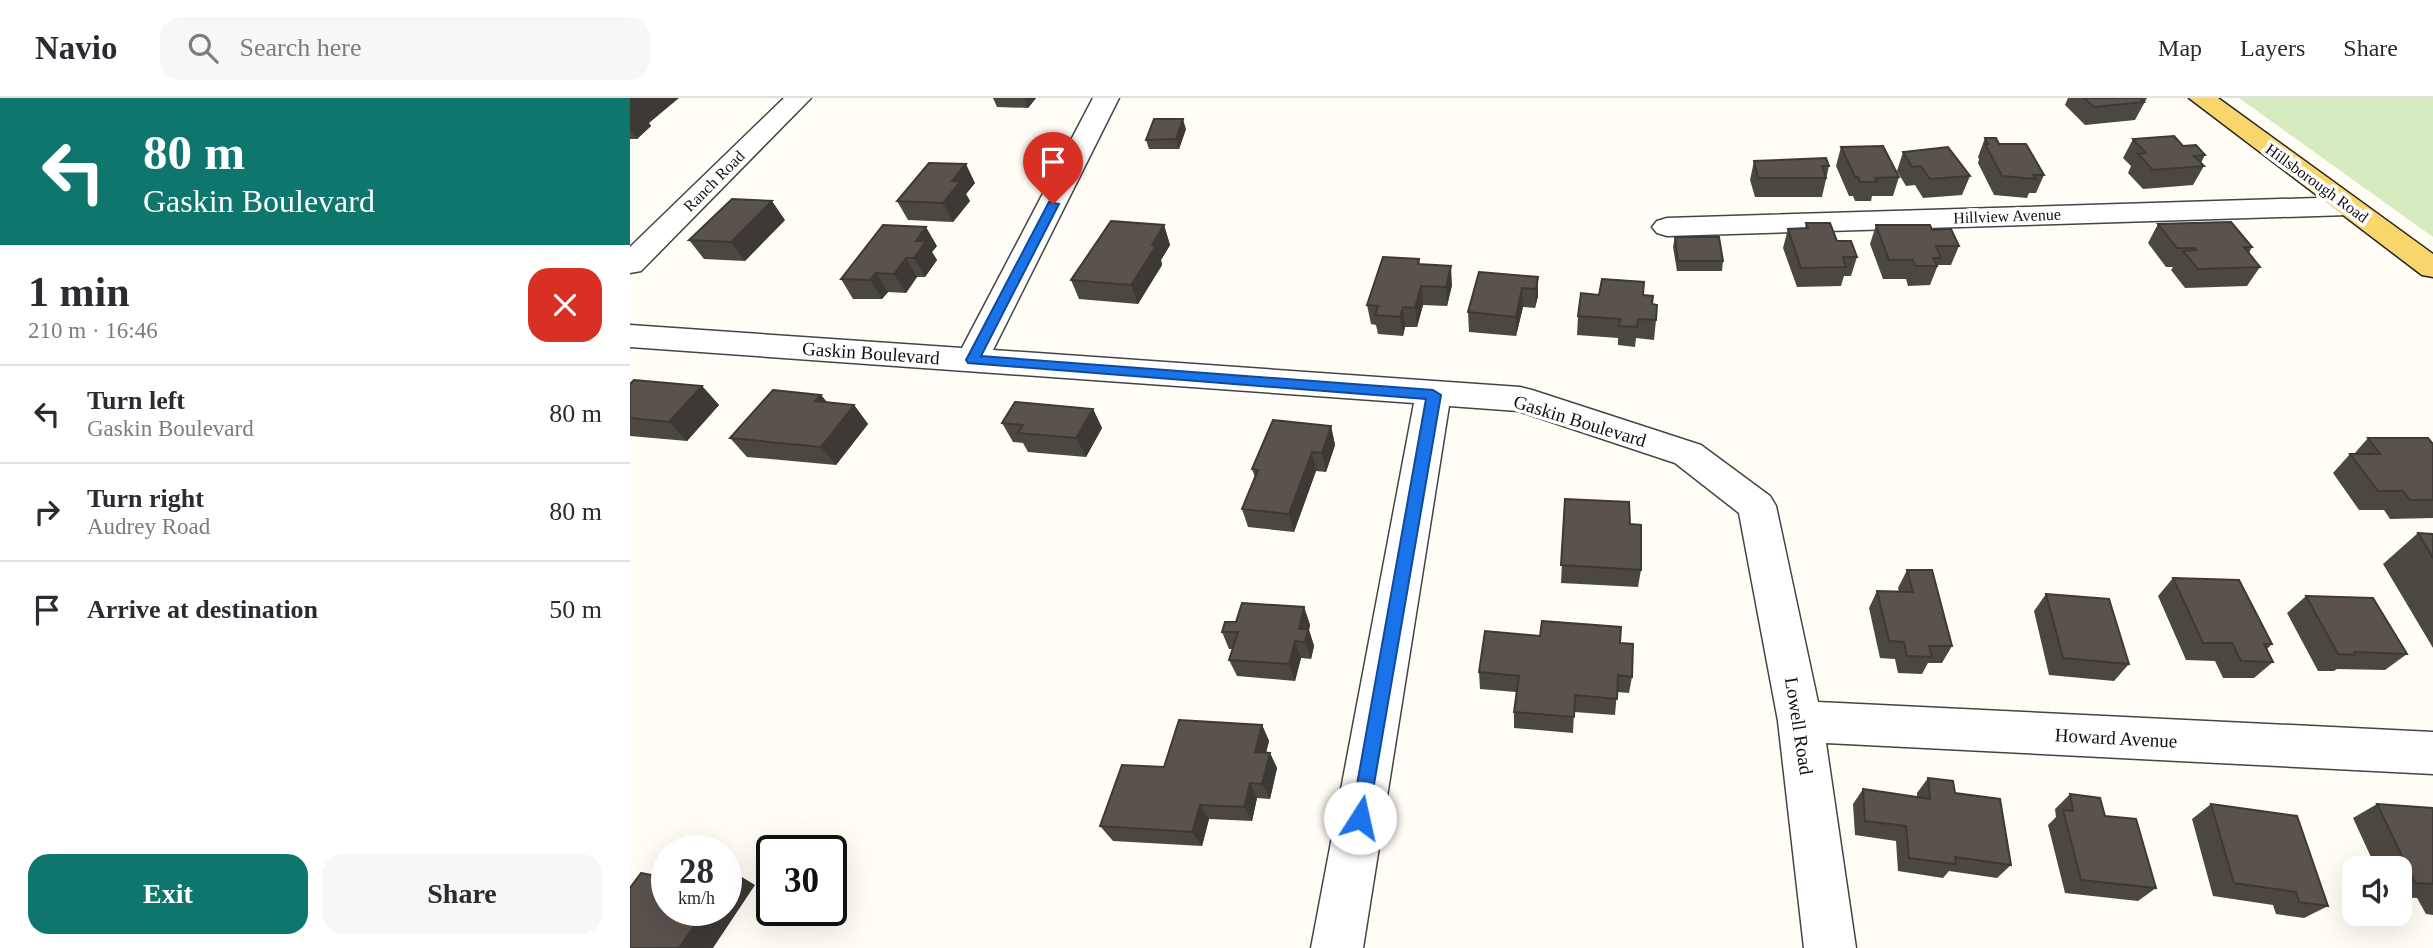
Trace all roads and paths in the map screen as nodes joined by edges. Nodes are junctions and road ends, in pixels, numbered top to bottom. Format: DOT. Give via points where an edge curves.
graph roads {
  1 [pos="798,98"];
  2 [pos="1106,98"];
  3 [pos="2202,98"];
  4 [pos="2348,206"];
  5 [pos="1667,227"];
  6 [pos="630,264"];
  7 [pos="2433,268"];
  8 [pos="630,336"];
  9 [pos="972,360"];
  10 [pos="1433,395"];
  11 [pos="1757,506"];
  12 [pos="1800,721"];
  13 [pos="2433,753"];
  14 [pos="1337,948"];
  15 [pos="1830,948"];
  1 -- 6 [label="street, Ranch Road"];
  2 -- 9 [label="street"];
  3 -- 4 [label="main road, Hillsborough Road"];
  4 -- 5 [label="street, Hillview Avenue"];
  4 -- 7 [label="main road, Hillsborough Road"];
  8 -- 9 [label="street, Gaskin Boulevard"];
  9 -- 10 [label="street, Gaskin Boulevard"];
  10 -- 11 [label="street, Gaskin Boulevard" via="1520,399 1688,454"];
  10 -- 14 [label="street"];
  11 -- 12 [label="street, Lowell Road"];
  12 -- 13 [label="street, Howard Avenue"];
  12 -- 15 [label="street, Lowell Road"];
}
